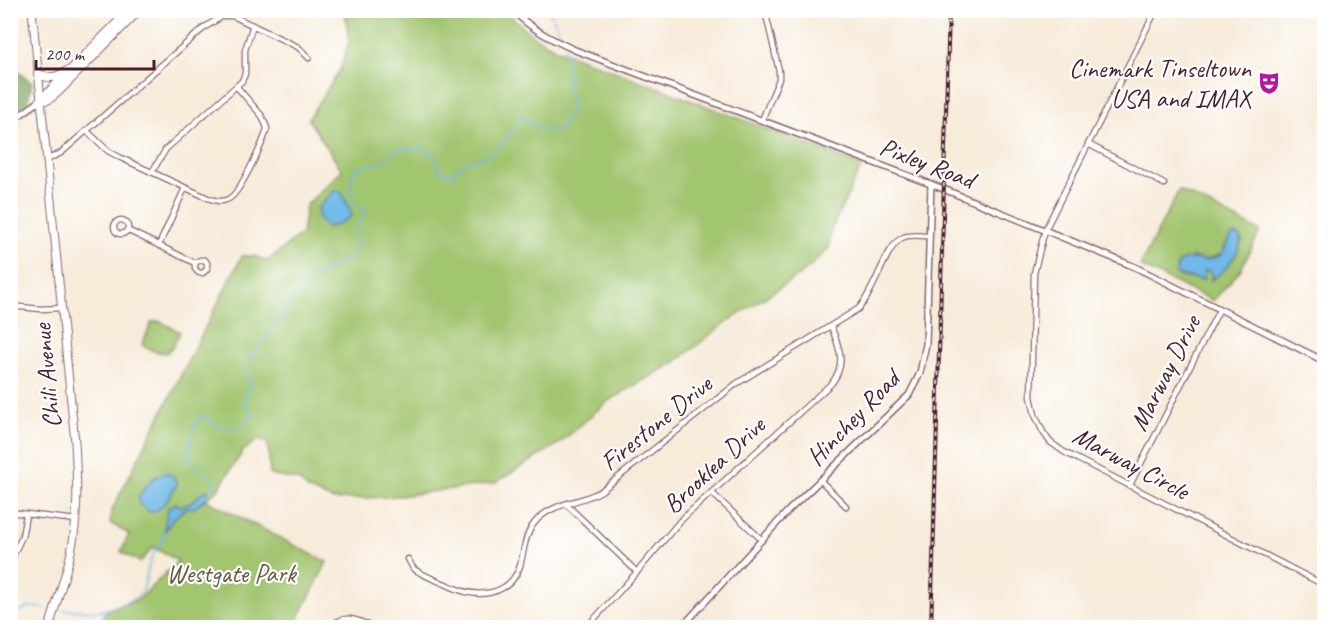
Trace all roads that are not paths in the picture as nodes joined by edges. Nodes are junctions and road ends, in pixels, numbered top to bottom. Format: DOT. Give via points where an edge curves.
graph roads {
  1 [pos="32,10"];
  2 [pos="130,10"];
  3 [pos="139,10"];
  4 [pos="513,10"];
  5 [pos="743,10"];
  6 [pos="1156,10"];
  7 [pos="1322,10"];
  8 [pos="766,12"];
  9 [pos="1324,16"];
  10 [pos="253,26"];
  11 [pos="309,58"];
  12 [pos="82,59"];
  13 [pos="38,74"];
  14 [pos="237,87"];
  15 [pos="40,101"];
  16 [pos="762,120"];
  17 [pos="10,122"];
  18 [pos="87,131"];
  19 [pos="1088,144"];
  20 [pos="46,160"];
  21 [pos="152,172"];
  22 [pos="1164,183"];
  23 [pos="931,184"];
  24 [pos="185,188"];
  25 [pos="127,230"];
  26 [pos="1045,230"];
  27 [pos="928,236"];
  28 [pos="159,245"];
  29 [pos="195,263"];
  30 [pos="10,306"];
  31 [pos="61,308"];
  32 [pos="1219,310"];
  33 [pos="831,326"];
  34 [pos="1324,361"];
  35 [pos="820,480"];
  36 [pos="1130,485"];
  37 [pos="712,493"];
  38 [pos="566,504"];
  39 [pos="846,506"];
  40 [pos="10,512"];
  41 [pos="26,515"];
  42 [pos="76,520"];
  43 [pos="762,540"];
  44 [pos="408,559"];
  45 [pos="10,561"];
  46 [pos="637,572"];
  47 [pos="1324,585"];
  48 [pos="49,627"];
  49 [pos="329,627"];
  50 [pos="374,627"];
  51 [pos="586,627"];
  52 [pos="681,627"];
  1 -- 13 [label="main road, Chili Avenue"];
  2 -- 12 [label="highway"];
  3 -- 15 [label="highway" via="58,92"];
  4 -- 16 [label="street, Pixley Road" via="531,26 567,47"];
  5 -- 8 [label="street" via="751,14"];
  6 -- 19 [label="street, Marway Circle"];
  7 -- 9 [label="highway"];
  8 -- 16 [label="street" via="779,79"];
  10 -- 11 [label="street" via="298,47"];
  10 -- 14 [label="street" via="245,50 245,74"];
  10 -- 18 [label="street" via="233,16 214,20"];
  12 -- 13 [label="highway" via="56,77"];
  12 -- 15 [label="highway"];
  13 -- 15 [label="main road, Chili Avenue"];
  14 -- 21 [label="street" via="166,150"];
  14 -- 24 [label="street" via="262,116 267,128 237,191 220,202"];
  15 -- 17 [label="street"];
  15 -- 20 [label="main road, Chili Avenue"];
  16 -- 23 [label="street, Pixley Road"];
  18 -- 20 [label="street"];
  18 -- 21 [label="street" via="108,151"];
  19 -- 22 [label="street"];
  19 -- 26 [label="street, Marway Circle"];
  20 -- 31 [label="main road, Chili Avenue"];
  21 -- 24 [label="street"];
  23 -- 26 [label="street, Pixley Road"];
  23 -- 27 [label="street, Hinchey Road"];
  24 -- 28 [label="street"];
  25 -- 28 [label="street"];
  26 -- 32 [label="street, Pixley Road" via="1135,267"];
  26 -- 36 [label="street, Marway Circle" via="1034,273 1031,397 1035,415 1043,432 1059,448"];
  27 -- 33 [label="street, Firestone Drive" via="908,236 897,241 864,303"];
  27 -- 35 [label="street, Hinchey Road" via="926,344 916,384 897,408"];
  28 -- 29 [label="street"];
  30 -- 31 [label="street"];
  31 -- 42 [label="main road, Chili Avenue" via="75,442"];
  32 -- 34 [label="street, Pixley Road"];
  32 -- 36 [label="street, Marway Drive"];
  33 -- 37 [label="street, Brooklea Drive" via="842,359 837,376"];
  33 -- 38 [label="street, Firestone Drive" via="736,384 601,491"];
  35 -- 39 [label="street"];
  35 -- 43 [label="street, Hinchey Road"];
  36 -- 47 [label="street, Marway Circle"];
  37 -- 43 [label="street"];
  37 -- 46 [label="street, Brooklea Drive" via="680,521"];
  38 -- 44 [label="street, Firestone Drive" via="543,515 532,526 517,573 499,591 483,595 462,591 413,568"];
  38 -- 46 [label="street"];
  40 -- 41 [label="street"];
  41 -- 42 [label="street"];
  41 -- 45 [label="street" via="22,537"];
  42 -- 48 [label="main road, Chili Avenue"];
  43 -- 52 [label="street, Hinchey Road"];
  46 -- 51 [label="street, Brooklea Drive"];
  49 -- 50 [label="street" via="350,618"];
}
